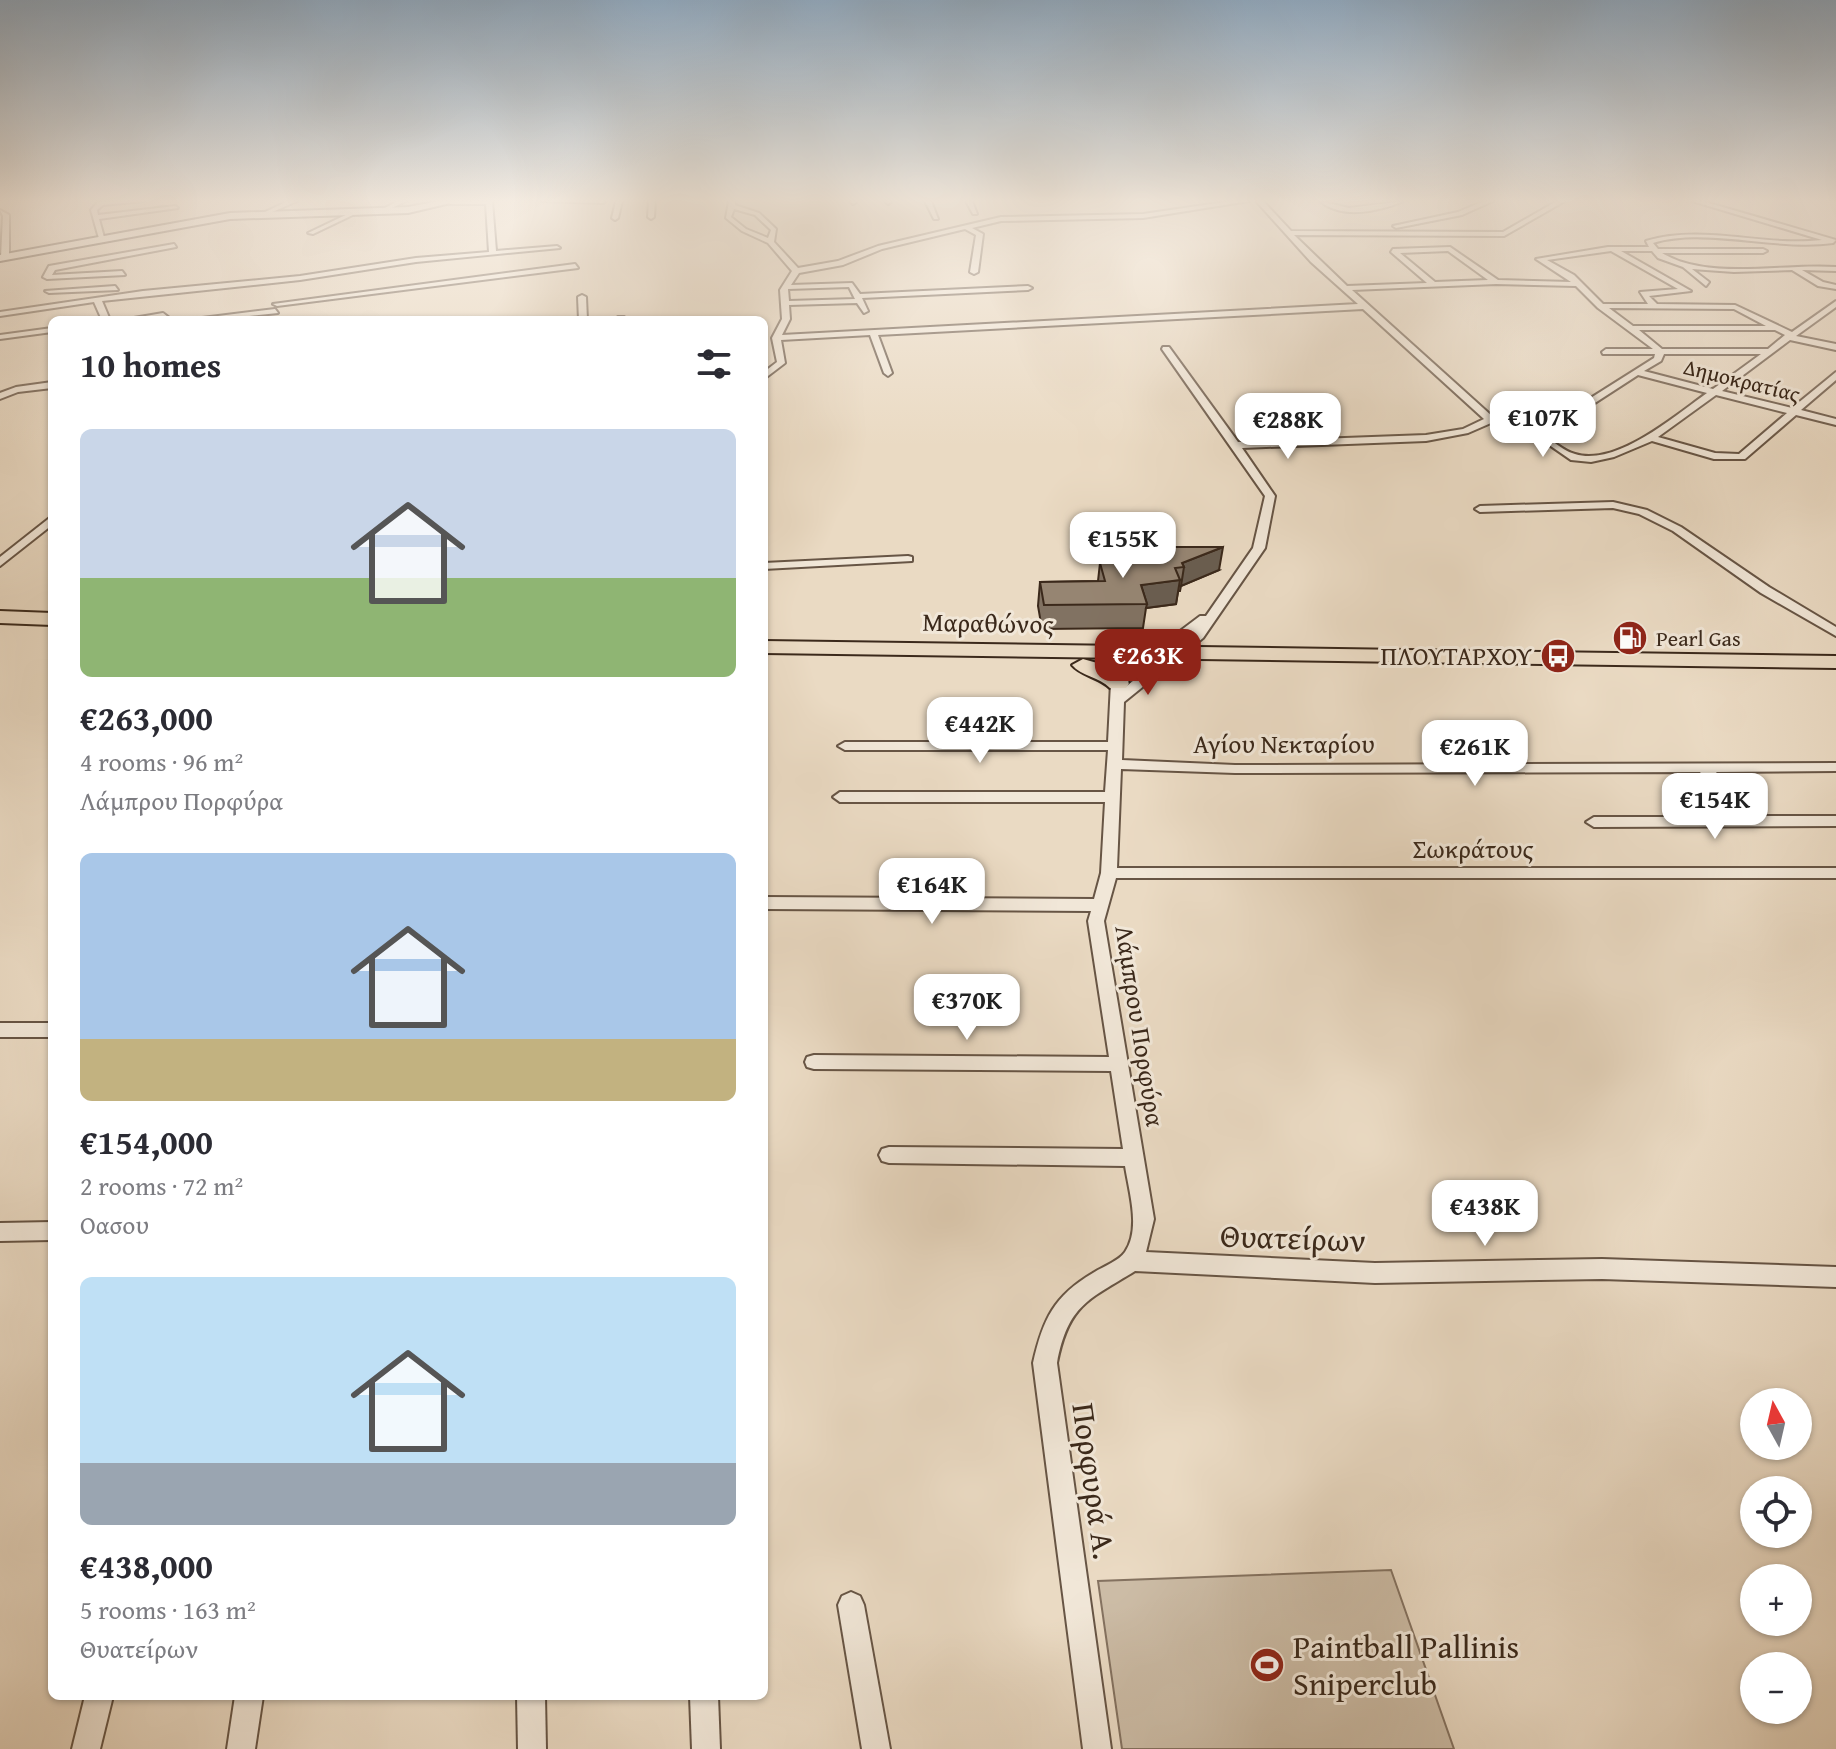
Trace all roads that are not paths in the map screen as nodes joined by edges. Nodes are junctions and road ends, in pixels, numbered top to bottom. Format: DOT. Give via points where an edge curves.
graph roads {
  1 [pos="255,283"];
  2 [pos="467,283"];
  3 [pos="789,283"];
  4 [pos="1340,283"];
  5 [pos="1432,283"];
  6 [pos="1456,283"];
  7 [pos="1522,283"];
  8 [pos="1672,283"];
  9 [pos="1579,284"];
  10 [pos="224,287"];
  11 [pos="786,287"];
  12 [pos="1028,288"];
  13 [pos="1346,288"];
  14 [pos="278,289"];
  15 [pos="49,291"];
  16 [pos="143,293"];
  17 [pos="161,294"];
  18 [pos="582,297"];
  19 [pos="859,298"];
  20 [pos="97,300"];
  21 [pos="786,303"];
  22 [pos="1836,303"];
  23 [pos="1366,306"];
  24 [pos="1601,306"];
  25 [pos="1655,307"];
  26 [pos="33,309"];
  27 [pos="864,311"];
  28 [pos="275,312"];
  29 [pos="0,314"];
  30 [pos="104,316"];
  31 [pos="166,316"];
  32 [pos="215,316"];
  33 [pos="240,316"];
  34 [pos="583,316"];
  35 [pos="1630,328"];
  36 [pos="1774,328"];
  37 [pos="48,331"];
  38 [pos="38,332"];
  39 [pos="873,332"];
  40 [pos="1788,336"];
  41 [pos="0,337"];
  42 [pos="776,338"];
  43 [pos="1836,347"];
  44 [pos="1166,349"];
  45 [pos="1659,351"];
  46 [pos="1767,351"];
  47 [pos="1606,352"];
  48 [pos="768,373"];
  49 [pos="888,373"];
  50 [pos="1640,373"];
  51 [pos="1836,375"];
  52 [pos="48,386"];
  53 [pos="1713,392"];
  54 [pos="0,396"];
  55 [pos="1793,411"];
  56 [pos="1521,421"];
  57 [pos="1488,422"];
  58 [pos="1836,422"];
  59 [pos="1651,438"];
  60 [pos="1235,445"];
  61 [pos="1480,509"];
  62 [pos="48,522"];
  63 [pos="908,559"];
  64 [pos="0,563"];
  65 [pos="768,566"];
  66 [pos="1211,613"];
  67 [pos="0,617"];
  68 [pos="48,619"];
  69 [pos="0,629"];
  70 [pos="48,631"];
  71 [pos="1836,632"];
  72 [pos="1197,637"];
  73 [pos="768,647"];
  74 [pos="1229,655"];
  75 [pos="768,660"];
  76 [pos="1158,660"];
  77 [pos="1836,662"];
  78 [pos="1083,665"];
  79 [pos="1836,674"];
  80 [pos="1117,692"];
  81 [pos="845,746"];
  82 [pos="1115,755"];
  83 [pos="1836,767"];
  84 [pos="1705,768"];
  85 [pos="840,797"];
  86 [pos="1113,797"];
  87 [pos="1748,821"];
  88 [pos="1836,821"];
  89 [pos="1594,822"];
  90 [pos="1109,873"];
  91 [pos="1836,873"];
  92 [pos="768,903"];
  93 [pos="1100,905"];
  94 [pos="0,1030"];
  95 [pos="48,1030"];
  96 [pos="814,1062"];
  97 [pos="1119,1064"];
  98 [pos="889,1155"];
  99 [pos="1133,1158"];
  100 [pos="48,1231"];
  101 [pos="0,1232"];
  102 [pos="1132,1261"];
  103 [pos="1836,1277"];
  104 [pos="851,1605"];
  105 [pos="98,1700"];
  106 [pos="248,1700"];
  107 [pos="531,1700"];
  108 [pos="704,1700"];
  109 [pos="86,1749"];
  110 [pos="241,1749"];
  111 [pos="532,1749"];
  112 [pos="706,1749"];
  113 [pos="876,1749"];
  114 [pos="1097,1749"];
  1 -- 10 [label="street"];
  2 -- 28 [label="street"];
  3 -- 11 [label="street"];
  4 -- 13 [label="street"];
  5 -- 6 [label="street"];
  5 -- 13 [label="street"];
  7 -- 9 [label="street"];
  8 -- 25 [label="street" via="1687,291 1643,294"];
  9 -- 24 [label="street"];
  10 -- 17 [label="street"];
  10 -- 32 [label="street"];
  11 -- 19 [label="street" via="850,285"];
  11 -- 21 [label="street"];
  12 -- 19 [label="street"];
  13 -- 23 [label="street"];
  14 -- 28 [label="street"];
  15 -- 16 [label="street" via="151,286"];
  16 -- 17 [label="street"];
  16 -- 20 [label="street"];
  17 -- 31 [label="street"];
  18 -- 34 [label="street"];
  19 -- 21 [label="street"];
  19 -- 27 [label="street"];
  20 -- 26 [label="street"];
  20 -- 30 [label="street"];
  21 -- 42 [label="street" via="786,319"];
  22 -- 40 [label="street"];
  23 -- 39 [label="street"];
  23 -- 57 [label="street"];
  24 -- 25 [label="street"];
  24 -- 35 [label="street"];
  25 -- 36 [label="street" via="1735,307"];
  26 -- 29 [label="street"];
  26 -- 38 [label="street"];
  28 -- 33 [label="street"];
  35 -- 36 [label="street"];
  35 -- 45 [label="street"];
  36 -- 40 [label="street"];
  37 -- 38 [label="street"];
  38 -- 41 [label="street"];
  39 -- 42 [label="street"];
  39 -- 49 [label="street"];
  40 -- 43 [label="street"];
  40 -- 46 [label="street"];
  42 -- 48 [label="street" via="781,363"];
  44 -- 60 [label="street"];
  45 -- 46 [label="street"];
  45 -- 47 [label="street"];
  45 -- 50 [label="street" via="1658,359"];
  46 -- 53 [label="street"];
  50 -- 53 [label="street, Δημοκρατίας"];
  50 -- 56 [label="street" via="1578,409"];
  51 -- 55 [label="street"];
  52 -- 54 [label="street"];
  53 -- 55 [label="street, Δημοκρατίας"];
  53 -- 59 [label="street"];
  55 -- 58 [label="street, Δημοκρατίας"];
  55 -- 59 [label="street" via="1738,458"];
  56 -- 57 [label="street"];
  56 -- 59 [label="street" via="1565,454 1582,459 1606,456"];
  57 -- 60 [label="street" via="1426,438"];
  60 -- 66 [label="street" via="1268,491 1270,502 1259,548"];
  61 -- 71 [label="street" via="1617,505 1643,512"];
  62 -- 64 [label="street"];
  63 -- 65 [label="street"];
  66 -- 72 [label="street"];
  66 -- 76 [label="street"];
  67 -- 68 [label="main road"];
  69 -- 70 [label="main road"];
  72 -- 74 [label="main road"];
  72 -- 76 [label="street"];
  73 -- 76 [label="main road, Μαραθώνος"];
  74 -- 76 [label="main road, Μαραθώνος"];
  74 -- 77 [label="main road, Μαραθώνος"];
  75 -- 78 [label="main road, Μαραθώνος"];
  76 -- 78 [label="main road, Μαραθώνος"];
  76 -- 79 [label="main road, Μαραθώνος"];
  76 -- 80 [label="street"];
  76 -- 80 [label="street"];
  78 -- 80 [label="main road" via="1104,672"];
  80 -- 82 [label="street, Λάμπρου Πορφύρα"];
  81 -- 82 [label="street, Αγίου Νεκταρίου"];
  82 -- 84 [label="street, Αγίου Νεκταρίου" via="1235,769"];
  82 -- 86 [label="street, Λάμπρου Πορφύρα"];
  83 -- 84 [label="street, Αγίου Νεκταρίου"];
  84 -- 87 [label="street"];
  85 -- 86 [label="street"];
  86 -- 90 [label="street, Λάμπρου Πορφύρα"];
  87 -- 88 [label="street"];
  87 -- 89 [label="street"];
  90 -- 91 [label="street, Σωκράτους"];
  90 -- 93 [label="street, Λάμπρου Πορφύρα"];
  92 -- 93 [label="street"];
  93 -- 97 [label="street, Λάμπρου Πορφύρα" via="1097,940"];
  94 -- 95 [label="street"];
  96 -- 97 [label="street"];
  97 -- 99 [label="street, Λάμπρου Πορφύρα"];
  98 -- 99 [label="street"];
  99 -- 102 [label="street, Λάμπρου Πορφύρα" via="1144,1219"];
  100 -- 101 [label="street"];
  102 -- 103 [label="street, Θυατείρων" via="1375,1273 1602,1269"];
  102 -- 114 [label="street, Πορφυρά Α." via="1062,1308 1051,1329 1045,1363"];
  104 -- 113 [label="street"];
  105 -- 109 [label="street"];
  106 -- 110 [label="street"];
  107 -- 111 [label="street"];
  108 -- 112 [label="street"];
}
